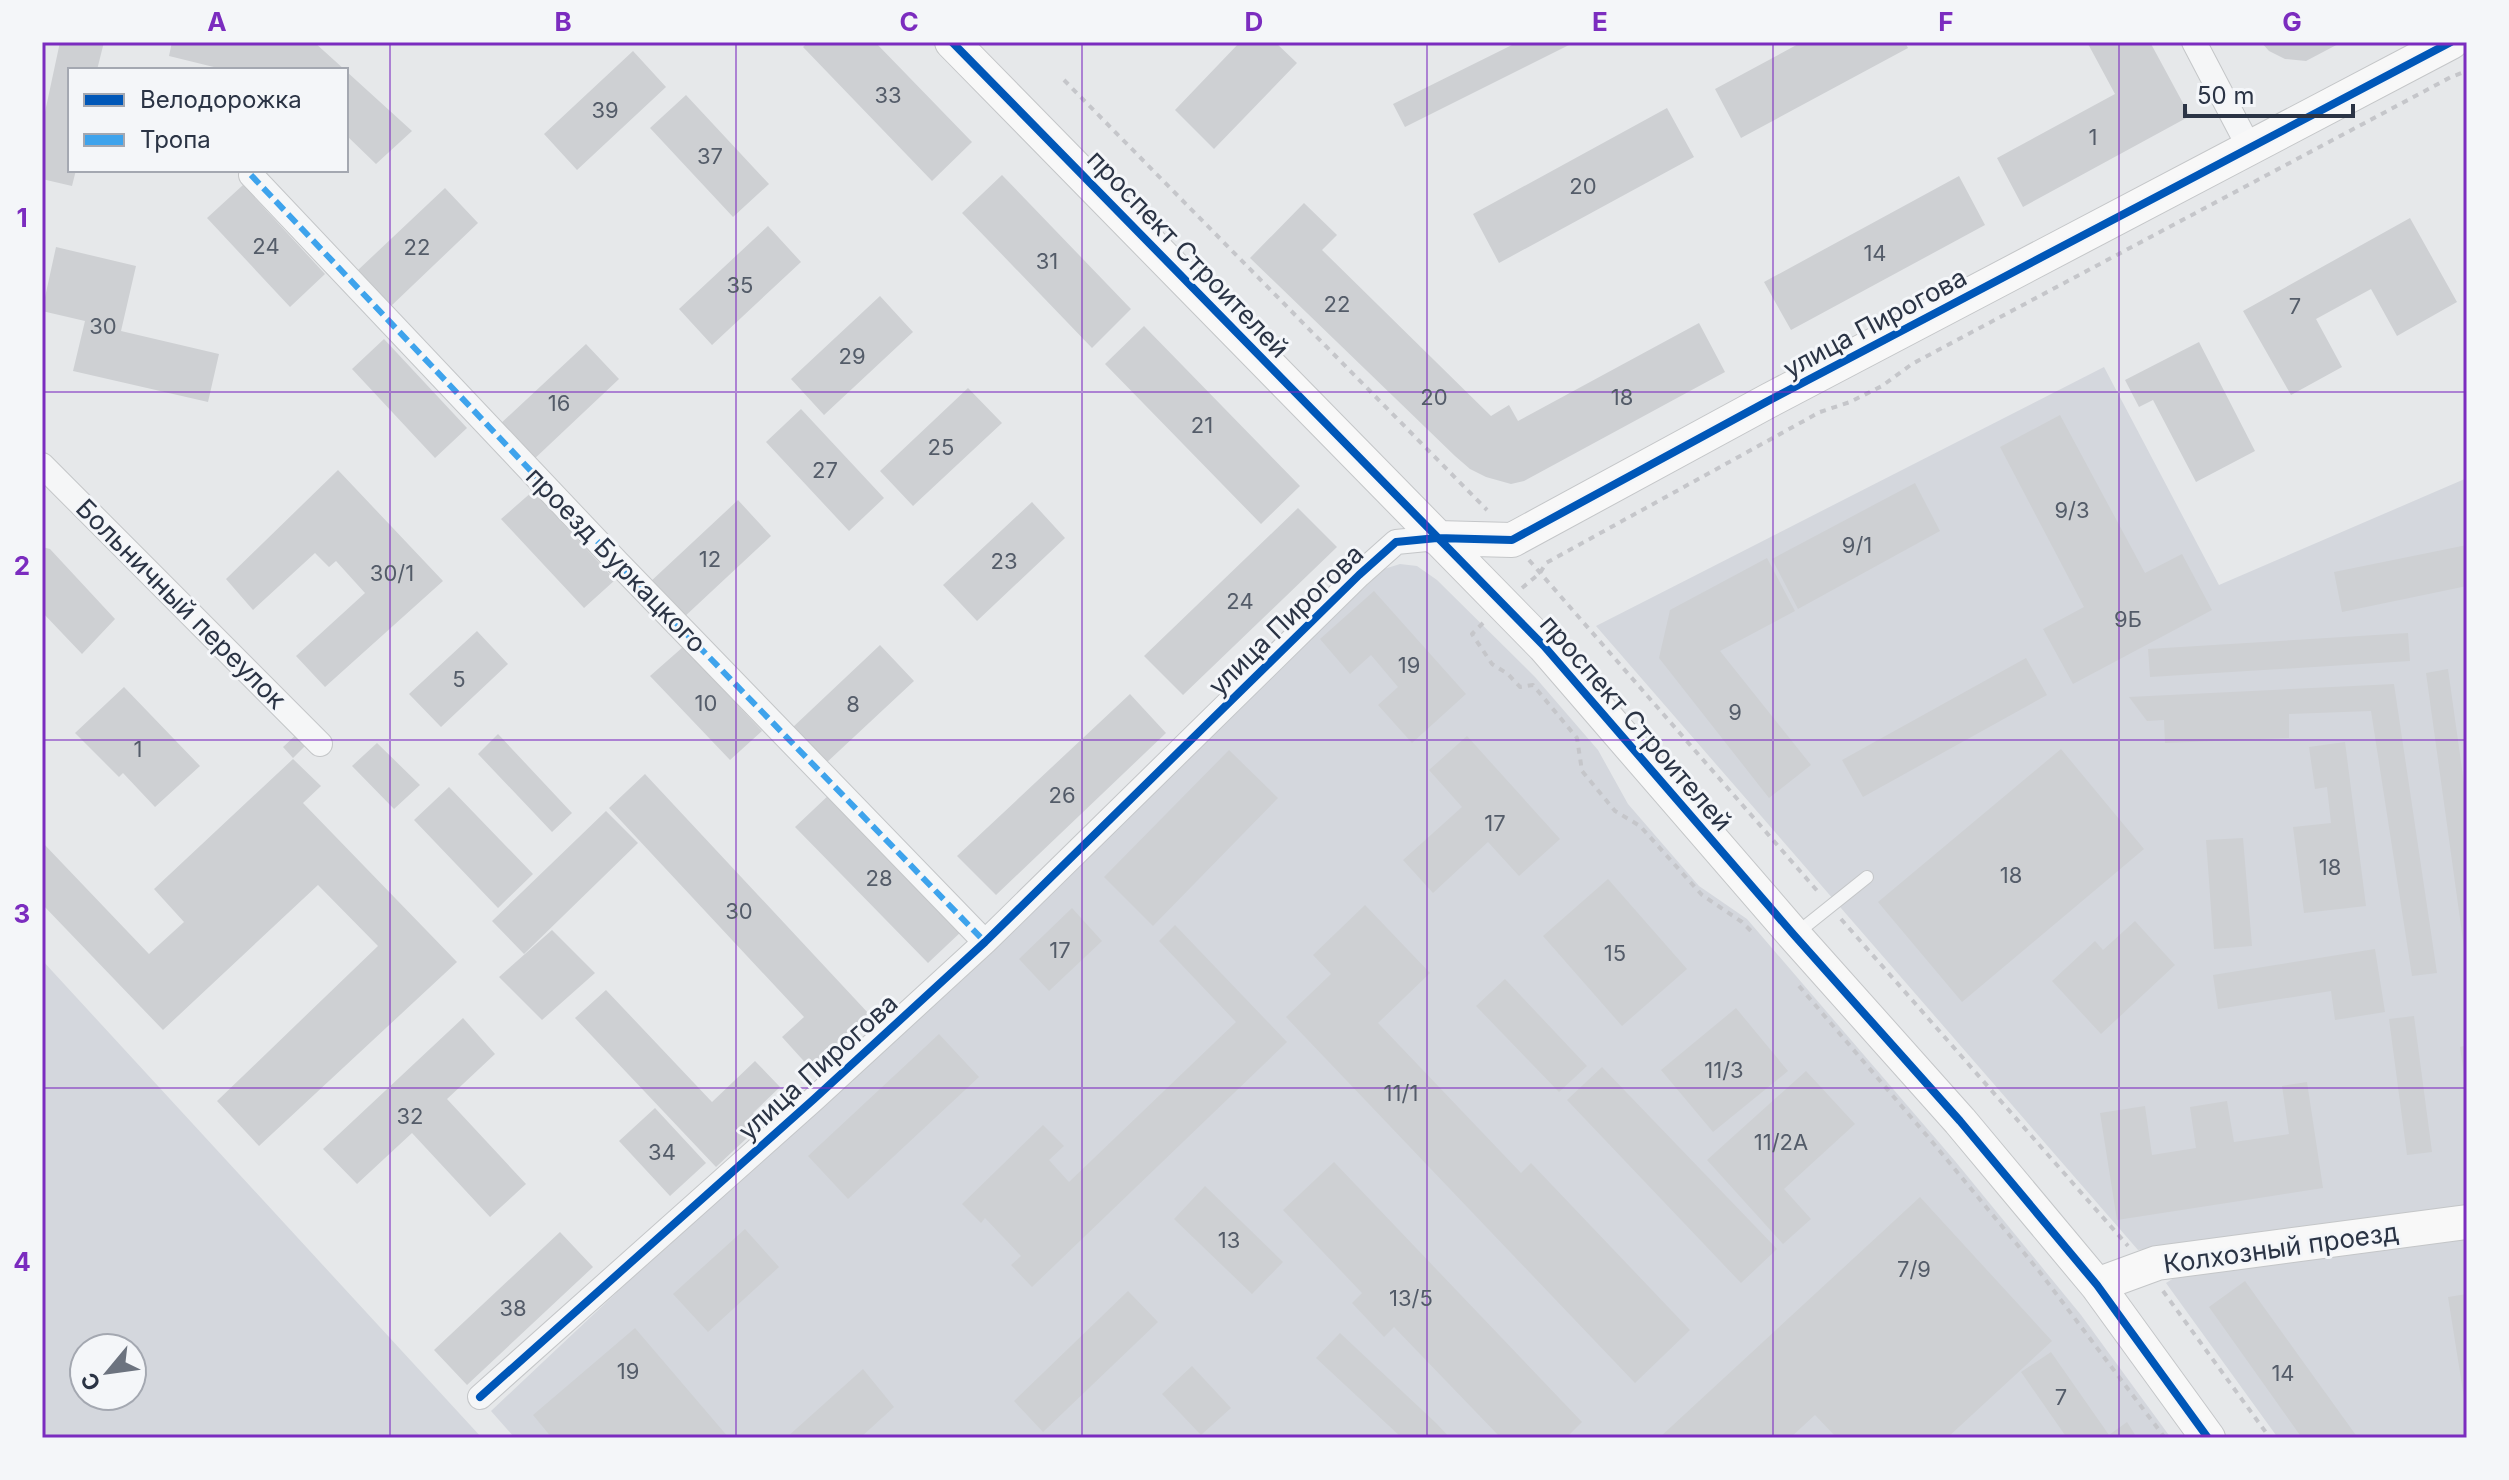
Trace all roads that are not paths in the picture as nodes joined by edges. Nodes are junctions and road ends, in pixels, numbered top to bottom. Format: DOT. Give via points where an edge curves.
graph roads {
  1 [pos="952,42"];
  2 [pos="2194,42"];
  3 [pos="2451,42"];
  4 [pos="2249,147"];
  5 [pos="251,175"];
  6 [pos="42,465"];
  7 [pos="1437,538"];
  8 [pos="320,744"];
  9 [pos="1867,877"];
  10 [pos="1794,935"];
  11 [pos="985,942"];
  12 [pos="2467,1222"];
  13 [pos="2097,1285"];
  14 [pos="480,1397"];
  15 [pos="2208,1438"];
  1 -- 7 [label="street, проспект Строителей"];
  2 -- 4 [label="street"];
  3 -- 4 [label="street, улица Пирогова"];
  4 -- 7 [label="street, улица Пирогова" via="1512,540"];
  5 -- 11 [label="street, проезд Буркацкого"];
  6 -- 8 [label="street, Больничный переулок"];
  7 -- 10 [label="street, проспект Строителей" via="1544,646"];
  7 -- 11 [label="street, улица Пирогова" via="1396,542 1359,575"];
  9 -- 10 [label="lane"];
  10 -- 13 [label="street, проспект Строителей"];
  11 -- 14 [label="street, улица Пирогова"];
  12 -- 13 [label="street, Колхозный проезд" via="2157,1263"];
  13 -- 15 [label="street, проспект Строителей"];
}
